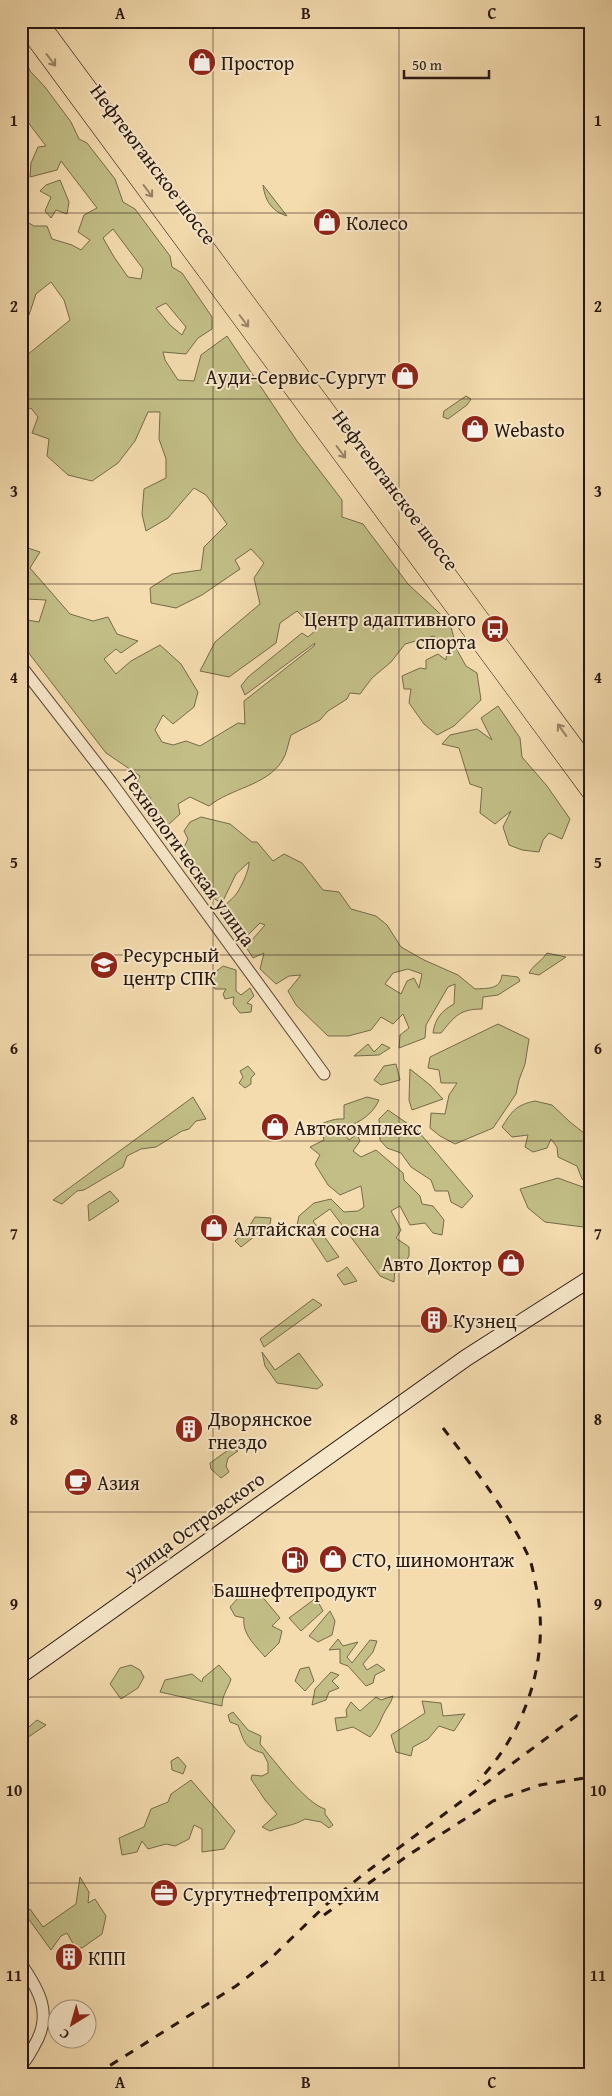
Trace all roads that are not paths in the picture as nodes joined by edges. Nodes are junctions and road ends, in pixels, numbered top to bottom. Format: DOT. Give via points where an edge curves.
graph roads {
  1 [pos="22,21"];
  2 [pos="38,21"];
  3 [pos="21,666"];
  4 [pos="591,769"];
  5 [pos="591,792"];
  6 [pos="324,1074"];
  7 [pos="591,1278"];
  8 [pos="21,1675"];
  9 [pos="21,1964"];
  10 [pos="21,2065"];
  1 -- 5 [label="main road, Нефтеюганское шоссе, one-way"];
  4 -- 2 [label="main road, Нефтеюганское шоссе, one-way"];
  3 -- 6 [label="street, Технологическая улица" via="117,790"];
  7 -- 8 [label="main road, улица Островского" via="466,1358"];
  9 -- 10 [label="street" via="36,1986 44,2014 42,2033"];
}
